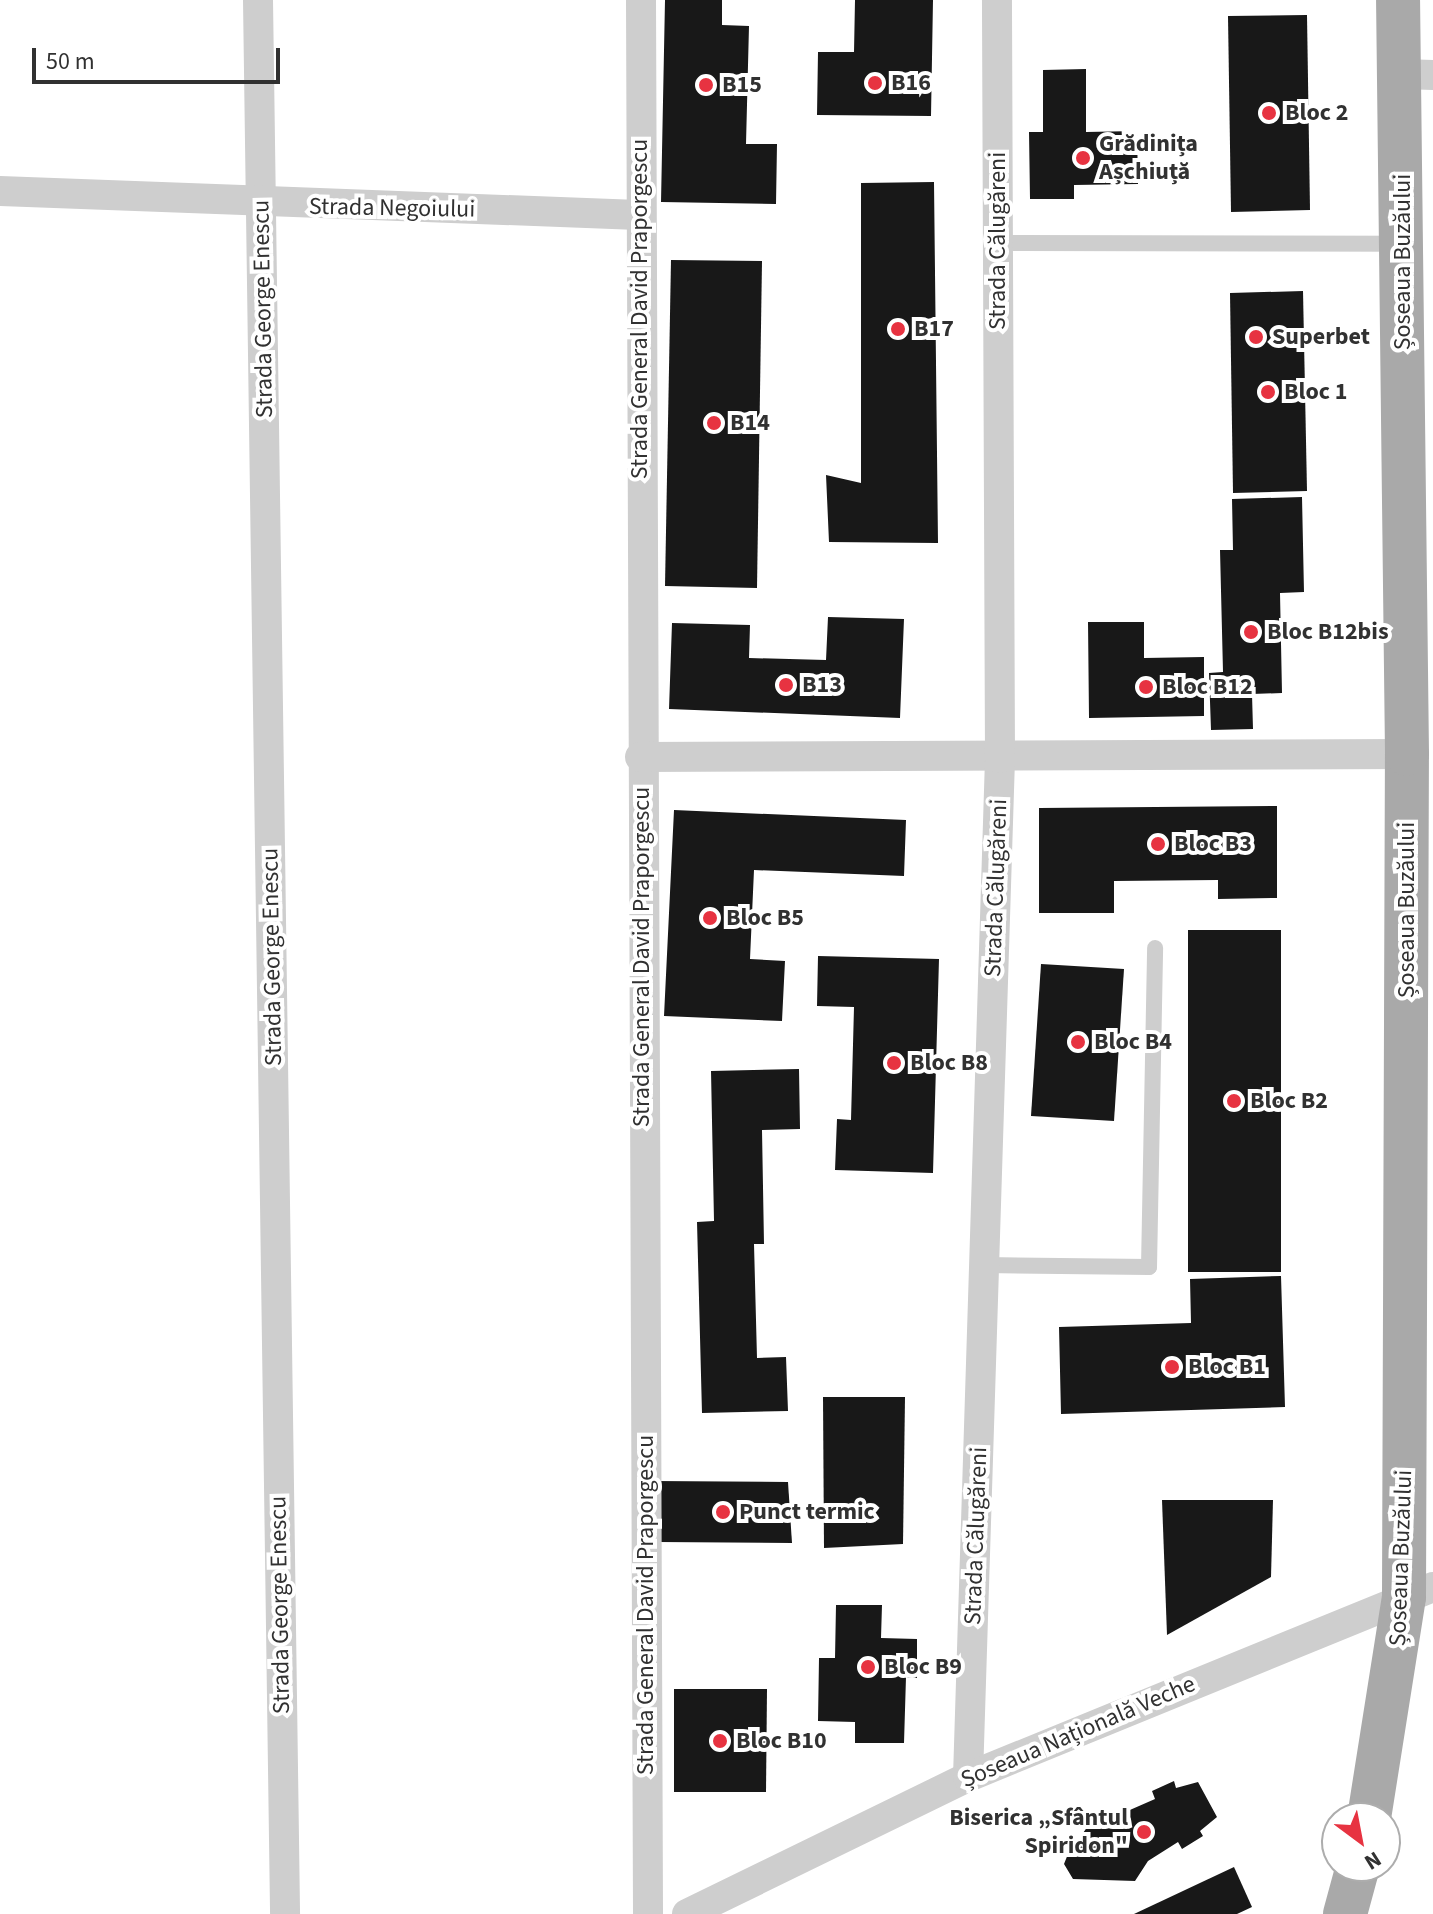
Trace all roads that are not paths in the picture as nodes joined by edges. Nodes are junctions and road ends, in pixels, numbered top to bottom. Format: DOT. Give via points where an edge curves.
graph roads {
  1 [pos="258,0"];
  2 [pos="641,0"];
  3 [pos="997,0"];
  4 [pos="1398,0"];
  5 [pos="1418,74"];
  6 [pos="0,191"];
  7 [pos="261,205"];
  8 [pos="639,215"];
  9 [pos="998,243"];
  10 [pos="1403,244"];
  11 [pos="1407,754"];
  12 [pos="640,757"];
  13 [pos="1000,758"];
  14 [pos="1155,948"];
  15 [pos="985,1265"];
  16 [pos="1419,1592"];
  17 [pos="968,1777"];
  18 [pos="1373,1802"];
  19 [pos="1354,1882"];
  20 [pos="285,1914"];
  21 [pos="648,1914"];
  22 [pos="687,1914"];
  23 [pos="1345,1914"];
  1 -- 7 [label="street, Strada George Enescu"];
  2 -- 8 [label="street, Strada General David Praporgescu"];
  3 -- 9 [label="street, Strada Călugăreni"];
  4 -- 5 [label="main road, Șoseaua Buzăului"];
  5 -- 10 [label="main road, Șoseaua Buzăului"];
  6 -- 7 [label="street, Strada Negoiului"];
  7 -- 8 [label="street, Strada Negoiului"];
  7 -- 20 [label="street, Strada George Enescu"];
  8 -- 12 [label="street, Strada General David Praporgescu"];
  9 -- 10 [label="lane"];
  9 -- 13 [label="street, Strada Călugăreni"];
  10 -- 11 [label="main road, Șoseaua Buzăului"];
  11 -- 13 [label="street"];
  11 -- 16 [label="main road, Șoseaua Buzăului"];
  12 -- 13 [label="street"];
  12 -- 21 [label="street, Strada General David Praporgescu"];
  13 -- 15 [label="street, Strada Călugăreni"];
  14 -- 15 [label="lane" via="1149,1267"];
  15 -- 17 [label="street, Strada Călugăreni"];
  16 -- 17 [label="street, Șoseaua Națională Veche"];
  16 -- 18 [label="main road, Șoseaua Buzăului"];
  17 -- 22 [label="street, Șoseaua Națională Veche"];
  19 -- 23 [label="main road"];
}
